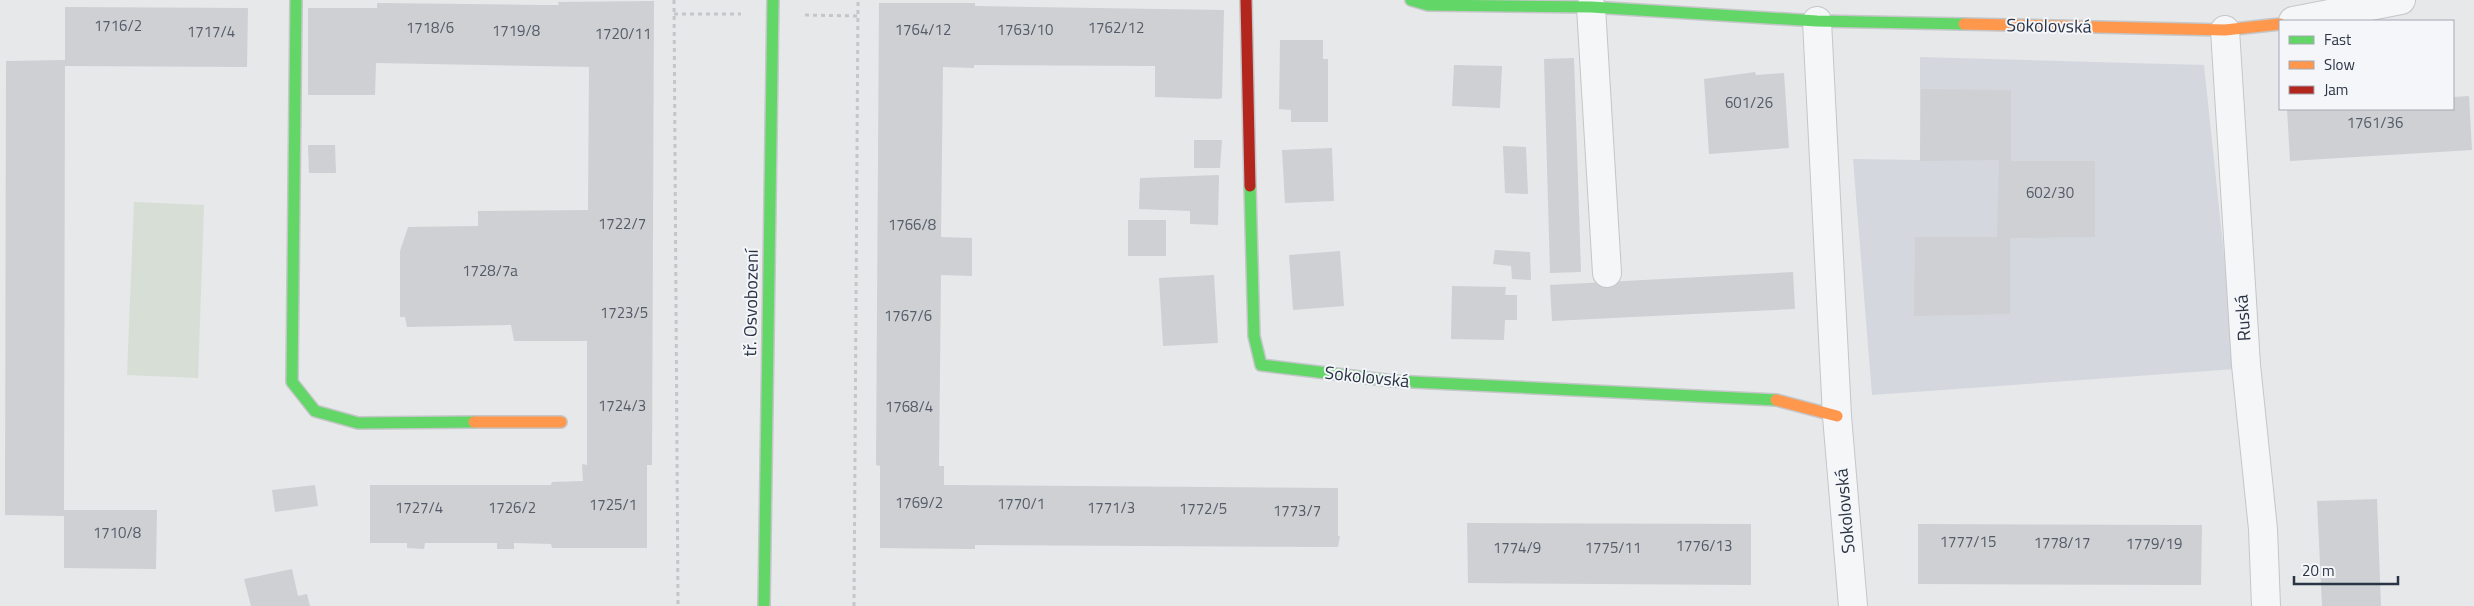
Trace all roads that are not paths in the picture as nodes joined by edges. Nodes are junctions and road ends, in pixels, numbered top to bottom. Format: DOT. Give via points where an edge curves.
graph roads {
  1 [pos="296,0"];
  2 [pos="773,0"];
  3 [pos="1246,0"];
  4 [pos="1411,0"];
  5 [pos="2401,0"];
  6 [pos="1591,7"];
  7 [pos="2297,20"];
  8 [pos="1817,21"];
  9 [pos="2279,24"];
  10 [pos="2225,30"];
  11 [pos="1607,273"];
  12 [pos="1837,416"];
  13 [pos="561,422"];
  14 [pos="764,606"];
  15 [pos="1853,606"];
  16 [pos="2266,606"];
  1 -- 13 [label="street" via="292,382 315,411 358,423"];
  2 -- 14 [label="street, tř. Osvobození"];
  3 -- 12 [label="street, Sokolovská" via="1254,336 1261,365 1392,381 1774,400"];
  4 -- 6 [label="street, Sokolovská" via="1428,5"];
  5 -- 7 [label="street"];
  6 -- 8 [label="street, Sokolovská"];
  6 -- 11 [label="street"];
  8 -- 10 [label="street, Sokolovská"];
  8 -- 12 [label="street, Sokolovská"];
  9 -- 10 [label="street, Sokolovská"];
  10 -- 16 [label="street, Ruská" via="2246,365 2263,528"];
  12 -- 15 [label="street, Sokolovská"];
}
